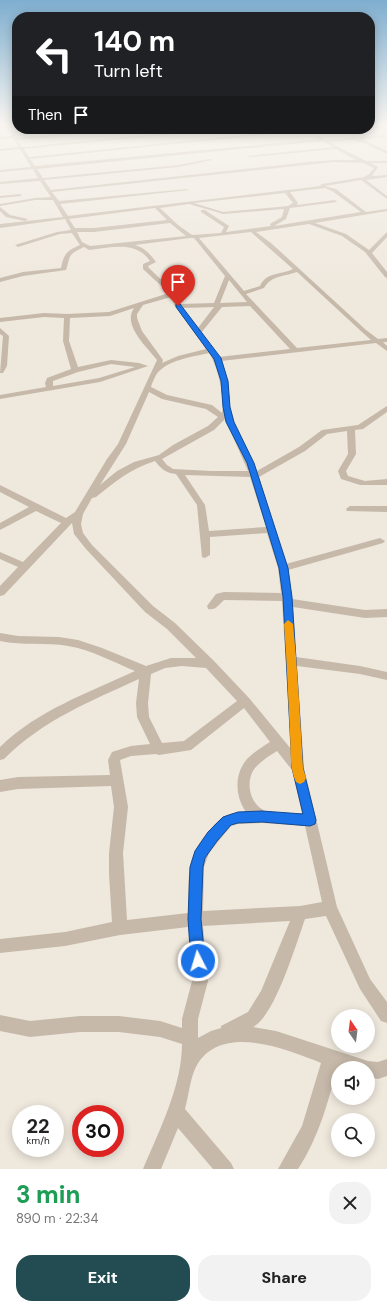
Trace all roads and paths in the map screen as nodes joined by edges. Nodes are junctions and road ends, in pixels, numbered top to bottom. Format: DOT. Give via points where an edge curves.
graph roads {
  1 [pos="40,179"];
  2 [pos="365,179"];
  3 [pos="34,180"];
  4 [pos="158,180"];
  5 [pos="175,180"];
  6 [pos="360,180"];
  7 [pos="0,183"];
  8 [pos="307,189"];
  9 [pos="298,190"];
  10 [pos="50,191"];
  11 [pos="41,192"];
  12 [pos="288,193"];
  13 [pos="23,195"];
  14 [pos="194,195"];
  15 [pos="305,195"];
  16 [pos="0,197"];
  17 [pos="387,198"];
  18 [pos="56,201"];
  19 [pos="335,201"];
  20 [pos="189,203"];
  21 [pos="0,205"];
  22 [pos="157,207"];
  23 [pos="288,207"];
  24 [pos="0,208"];
  25 [pos="387,210"];
  26 [pos="373,212"];
  27 [pos="233,213"];
  28 [pos="365,213"];
  29 [pos="387,214"];
  30 [pos="212,216"];
  31 [pos="66,218"];
  32 [pos="319,220"];
  33 [pos="36,221"];
  34 [pos="170,221"];
  35 [pos="220,221"];
  36 [pos="307,222"];
  37 [pos="0,226"];
  38 [pos="235,226"];
  39 [pos="270,226"];
  40 [pos="326,228"];
  41 [pos="73,230"];
  42 [pos="248,231"];
  43 [pos="387,234"];
  44 [pos="222,235"];
  45 [pos="194,237"];
  46 [pos="18,245"];
  47 [pos="126,245"];
  48 [pos="82,246"];
  49 [pos="370,253"];
  50 [pos="297,270"];
  51 [pos="228,275"];
  52 [pos="387,276"];
  53 [pos="0,280"];
  54 [pos="243,293"];
  55 [pos="173,294"];
  56 [pos="142,304"];
  57 [pos="252,304"];
  58 [pos="178,306"];
  59 [pos="217,306"];
  60 [pos="134,313"];
  61 [pos="110,314"];
  62 [pos="67,316"];
  63 [pos="0,320"];
  64 [pos="0,330"];
  65 [pos="198,332"];
  66 [pos="387,340"];
  67 [pos="376,341"];
  68 [pos="293,347"];
  69 [pos="387,349"];
  70 [pos="215,354"];
  71 [pos="158,357"];
  72 [pos="176,360"];
  73 [pos="144,366"];
  74 [pos="157,369"];
  75 [pos="75,370"];
  76 [pos="0,371"];
  77 [pos="147,388"];
  78 [pos="50,389"];
  79 [pos="0,392"];
  80 [pos="15,394"];
  81 [pos="0,397"];
  82 [pos="0,405"];
  83 [pos="387,408"];
  84 [pos="225,414"];
  85 [pos="351,428"];
  86 [pos="157,458"];
  87 [pos="179,472"];
  88 [pos="255,475"];
  89 [pos="387,482"];
  90 [pos="2,491"];
  91 [pos="88,498"];
  92 [pos="36,507"];
  93 [pos="350,509"];
  94 [pos="387,509"];
  95 [pos="78,514"];
  96 [pos="67,522"];
  97 [pos="0,527"];
  98 [pos="272,530"];
  99 [pos="205,534"];
  100 [pos="380,542"];
  101 [pos="0,555"];
  102 [pos="205,555"];
  103 [pos="24,566"];
  104 [pos="283,568"];
  105 [pos="1,591"];
  106 [pos="287,599"];
  107 [pos="212,606"];
  108 [pos="387,613"];
  109 [pos="0,637"];
  110 [pos="292,661"];
  111 [pos="211,665"];
  112 [pos="146,671"];
  113 [pos="387,676"];
  114 [pos="245,701"];
  115 [pos="277,744"];
  116 [pos="159,750"];
  117 [pos="0,755"];
  118 [pos="298,768"];
  119 [pos="118,780"];
  120 [pos="0,786"];
  121 [pos="262,817"];
  122 [pos="310,820"];
  123 [pos="330,908"];
  124 [pos="300,913"];
  125 [pos="194,919"];
  126 [pos="120,928"];
  127 [pos="1,947"];
  128 [pos="387,1015"];
  129 [pos="0,1023"];
  130 [pos="224,1034"];
  131 [pos="190,1038"];
  132 [pos="331,1058"];
  133 [pos="190,1060"];
  134 [pos="342,1061"];
  135 [pos="387,1067"];
  136 [pos="375,1071"];
  137 [pos="176,1112"];
  138 [pos="152,1169"];
  139 [pos="225,1169"];
  140 [pos="287,1169"];
  1 -- 10 [label="street"];
  2 -- 17 [label="street"];
  3 -- 7 [label="street"];
  4 -- 10 [label="street"];
  5 -- 14 [label="street"];
  6 -- 8 [label="street"];
  8 -- 9 [label="street"];
  8 -- 28 [label="street" via="332,189"];
  9 -- 12 [label="street"];
  9 -- 15 [label="street"];
  10 -- 11 [label="street"];
  10 -- 18 [label="street"];
  12 -- 14 [label="street"];
  12 -- 23 [label="street" via="296,203"];
  13 -- 16 [label="street"];
  14 -- 18 [label="street"];
  14 -- 20 [label="street"];
  18 -- 21 [label="street" via="28,200"];
  18 -- 31 [label="street"];
  19 -- 23 [label="street"];
  20 -- 22 [label="street"];
  20 -- 27 [label="street" via="223,213"];
  20 -- 30 [label="street"];
  22 -- 31 [label="street"];
  22 -- 34 [label="street"];
  23 -- 27 [label="street"];
  23 -- 39 [label="street" via="284,218"];
  24 -- 33 [label="street" via="8,216"];
  25 -- 26 [label="street"];
  26 -- 28 [label="street"];
  26 -- 29 [label="street"];
  27 -- 30 [label="street"];
  28 -- 32 [label="street"];
  30 -- 35 [label="street"];
  31 -- 33 [label="street"];
  31 -- 41 [label="street"];
  32 -- 36 [label="street"];
  32 -- 40 [label="street"];
  33 -- 37 [label="street"];
  33 -- 41 [label="street"];
  34 -- 41 [label="street"];
  34 -- 45 [label="street"];
  35 -- 38 [label="street"];
  35 -- 44 [label="street" via="227,227"];
  36 -- 39 [label="street"];
  36 -- 40 [label="street"];
  38 -- 39 [label="street"];
  38 -- 42 [label="street"];
  39 -- 42 [label="street"];
  40 -- 49 [label="street"];
  41 -- 46 [label="street"];
  41 -- 48 [label="street"];
  42 -- 44 [label="street"];
  42 -- 50 [label="street" via="269,244"];
  43 -- 49 [label="street"];
  44 -- 45 [label="street"];
  45 -- 47 [label="street"];
  45 -- 51 [label="street"];
  47 -- 48 [label="street" via="94,248"];
  47 -- 55 [label="street" via="144,250 153,262 145,265 146,269"];
  48 -- 53 [label="street" via="66,257 64,268"];
  49 -- 52 [label="street"];
  50 -- 54 [label="street" via="269,278 260,288"];
  50 -- 67 [label="street"];
  51 -- 54 [label="street"];
  51 -- 59 [label="street"];
  54 -- 57 [label="street"];
  55 -- 56 [label="street"];
  55 -- 58 [label="street"];
  56 -- 60 [label="street"];
  56 -- 61 [label="street"];
  57 -- 59 [label="street"];
  57 -- 68 [label="street"];
  58 -- 59 [label="street"];
  58 -- 65 [label="street"];
  59 -- 65 [label="street"];
  60 -- 61 [label="street"];
  60 -- 71 [label="street" via="136,326"];
  61 -- 62 [label="street"];
  62 -- 63 [label="street" via="44,315"];
  62 -- 75 [label="street" via="66,341"];
  64 -- 76 [label="street" via="6,336 3,368"];
  65 -- 70 [label="street"];
  66 -- 67 [label="street"];
  67 -- 68 [label="street"];
  67 -- 69 [label="street"];
  68 -- 70 [label="street" via="265,354"];
  70 -- 72 [label="street"];
  70 -- 84 [label="street" via="224,381"];
  71 -- 72 [label="street"];
  71 -- 74 [label="street" via="160,362"];
  72 -- 74 [label="street"];
  73 -- 74 [label="street"];
  73 -- 75 [label="street" via="111,362"];
  73 -- 78 [label="street" via="100,380"];
  74 -- 77 [label="street"];
  75 -- 78 [label="street" via="50,380"];
  77 -- 84 [label="street" via="165,397 209,407"];
  77 -- 91 [label="street" via="122,444"];
  78 -- 80 [label="street"];
  79 -- 80 [label="street"];
  80 -- 81 [label="street"];
  80 -- 82 [label="street"];
  83 -- 85 [label="street" via="362,426"];
  84 -- 86 [label="street" via="211,428"];
  84 -- 88 [label="street"];
  85 -- 88 [label="street" via="325,432 302,449"];
  85 -- 89 [label="street" via="353,454 342,471 344,477 362,483"];
  86 -- 87 [label="street" via="167,469"];
  86 -- 91 [label="street" via="120,473"];
  87 -- 88 [label="street"];
  87 -- 99 [label="street" via="201,504"];
  88 -- 98 [label="street"];
  90 -- 92 [label="street"];
  91 -- 95 [label="street"];
  92 -- 96 [label="street"];
  92 -- 97 [label="street"];
  93 -- 94 [label="street"];
  95 -- 96 [label="street"];
  95 -- 111 [label="street" via="78,534 89,547 149,609 171,626"];
  96 -- 103 [label="street"];
  98 -- 99 [label="street"];
  98 -- 104 [label="street"];
  99 -- 102 [label="street"];
  100 -- 104 [label="street"];
  101 -- 103 [label="street"];
  103 -- 105 [label="street"];
  104 -- 106 [label="street"];
  106 -- 107 [label="street" via="224,596"];
  106 -- 108 [label="street" via="365,614"];
  106 -- 110 [label="street"];
  109 -- 112 [label="street" via="21,641 72,643 102,652"];
  110 -- 113 [label="street"];
  110 -- 118 [label="street"];
  111 -- 112 [label="street" via="184,661"];
  111 -- 114 [label="street"];
  112 -- 116 [label="street" via="143,717"];
  112 -- 117 [label="street" via="44,720 10,744"];
  114 -- 115 [label="street"];
  114 -- 116 [label="street" via="187,746"];
  115 -- 118 [label="street"];
  115 -- 121 [label="street" via="248,767 245,780 247,802"];
  116 -- 119 [label="street" via="126,752 116,756 114,760"];
  118 -- 122 [label="street"];
  119 -- 120 [label="street" via="18,783"];
  119 -- 126 [label="street" via="121,807 116,874"];
  121 -- 122 [label="street"];
  121 -- 125 [label="street" via="228,821 204,848 197,867"];
  122 -- 123 [label="street"];
  123 -- 124 [label="street"];
  123 -- 128 [label="street" via="365,984"];
  124 -- 125 [label="street"];
  124 -- 130 [label="street" via="267,997 254,1018"];
  125 -- 126 [label="street"];
  125 -- 131 [label="street" via="200,981 190,1019"];
  126 -- 127 [label="street" via="65,939"];
  129 -- 131 [label="street" via="30,1029 80,1024 119,1024 160,1029"];
  130 -- 132 [label="street" via="245,1034 282,1041"];
  130 -- 133 [label="street" via="212,1037"];
  131 -- 133 [label="street"];
  132 -- 134 [label="street"];
  132 -- 140 [label="street" via="307,1138"];
  133 -- 137 [label="street"];
  135 -- 136 [label="street"];
  137 -- 138 [label="street"];
  137 -- 139 [label="street"];
}
